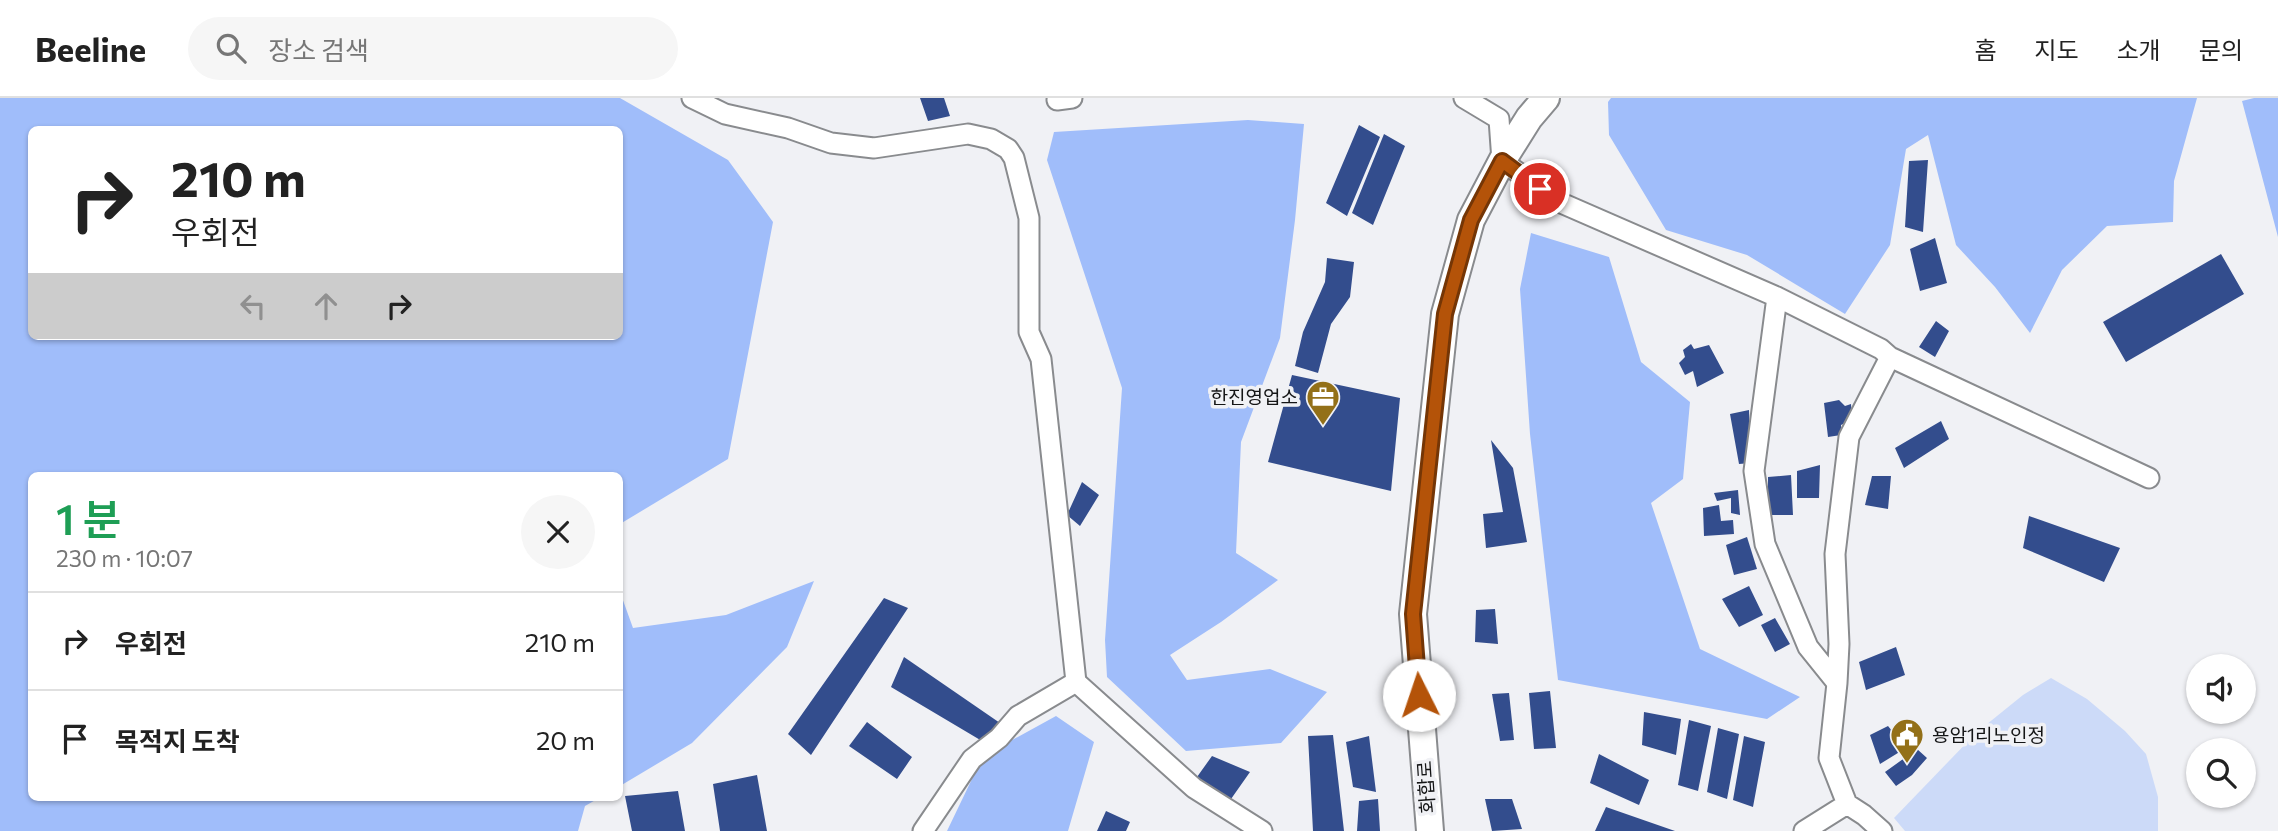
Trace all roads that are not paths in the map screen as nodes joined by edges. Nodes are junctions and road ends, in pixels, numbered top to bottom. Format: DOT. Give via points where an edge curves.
graph roads {
  1 [pos="692,98"];
  2 [pos="1464,98"];
  3 [pos="1546,98"];
  4 [pos="1502,161"];
  5 [pos="1777,297"];
  6 [pos="1890,357"];
  7 [pos="2149,478"];
  8 [pos="1076,682"];
  9 [pos="1837,683"];
  10 [pos="1847,804"];
  11 [pos="923,831"];
  12 [pos="1262,831"];
  13 [pos="1430,831"];
  14 [pos="1804,831"];
  15 [pos="1882,831"];
  1 -- 8 [label="street" via="725,114 831,143 874,148 968,134 991,139 1014,158 1029,218 1029,332 1041,359"];
  2 -- 4 [label="street" via="1499,119"];
  3 -- 4 [label="main road, 화합로"];
  4 -- 5 [label="street" via="1559,202"];
  4 -- 13 [label="main road, 화합로" via="1471,220 1443,328 1413,614"];
  5 -- 6 [label="street"];
  5 -- 9 [label="street" via="1754,471 1763,532 1808,647"];
  6 -- 7 [label="street"];
  6 -- 9 [label="street" via="1850,437 1835,554"];
  8 -- 11 [label="street" via="1018,716 972,759"];
  8 -- 12 [label="street" via="1194,788"];
  9 -- 10 [label="street" via="1829,758"];
  10 -- 14 [label="street"];
  10 -- 15 [label="street"];
}
